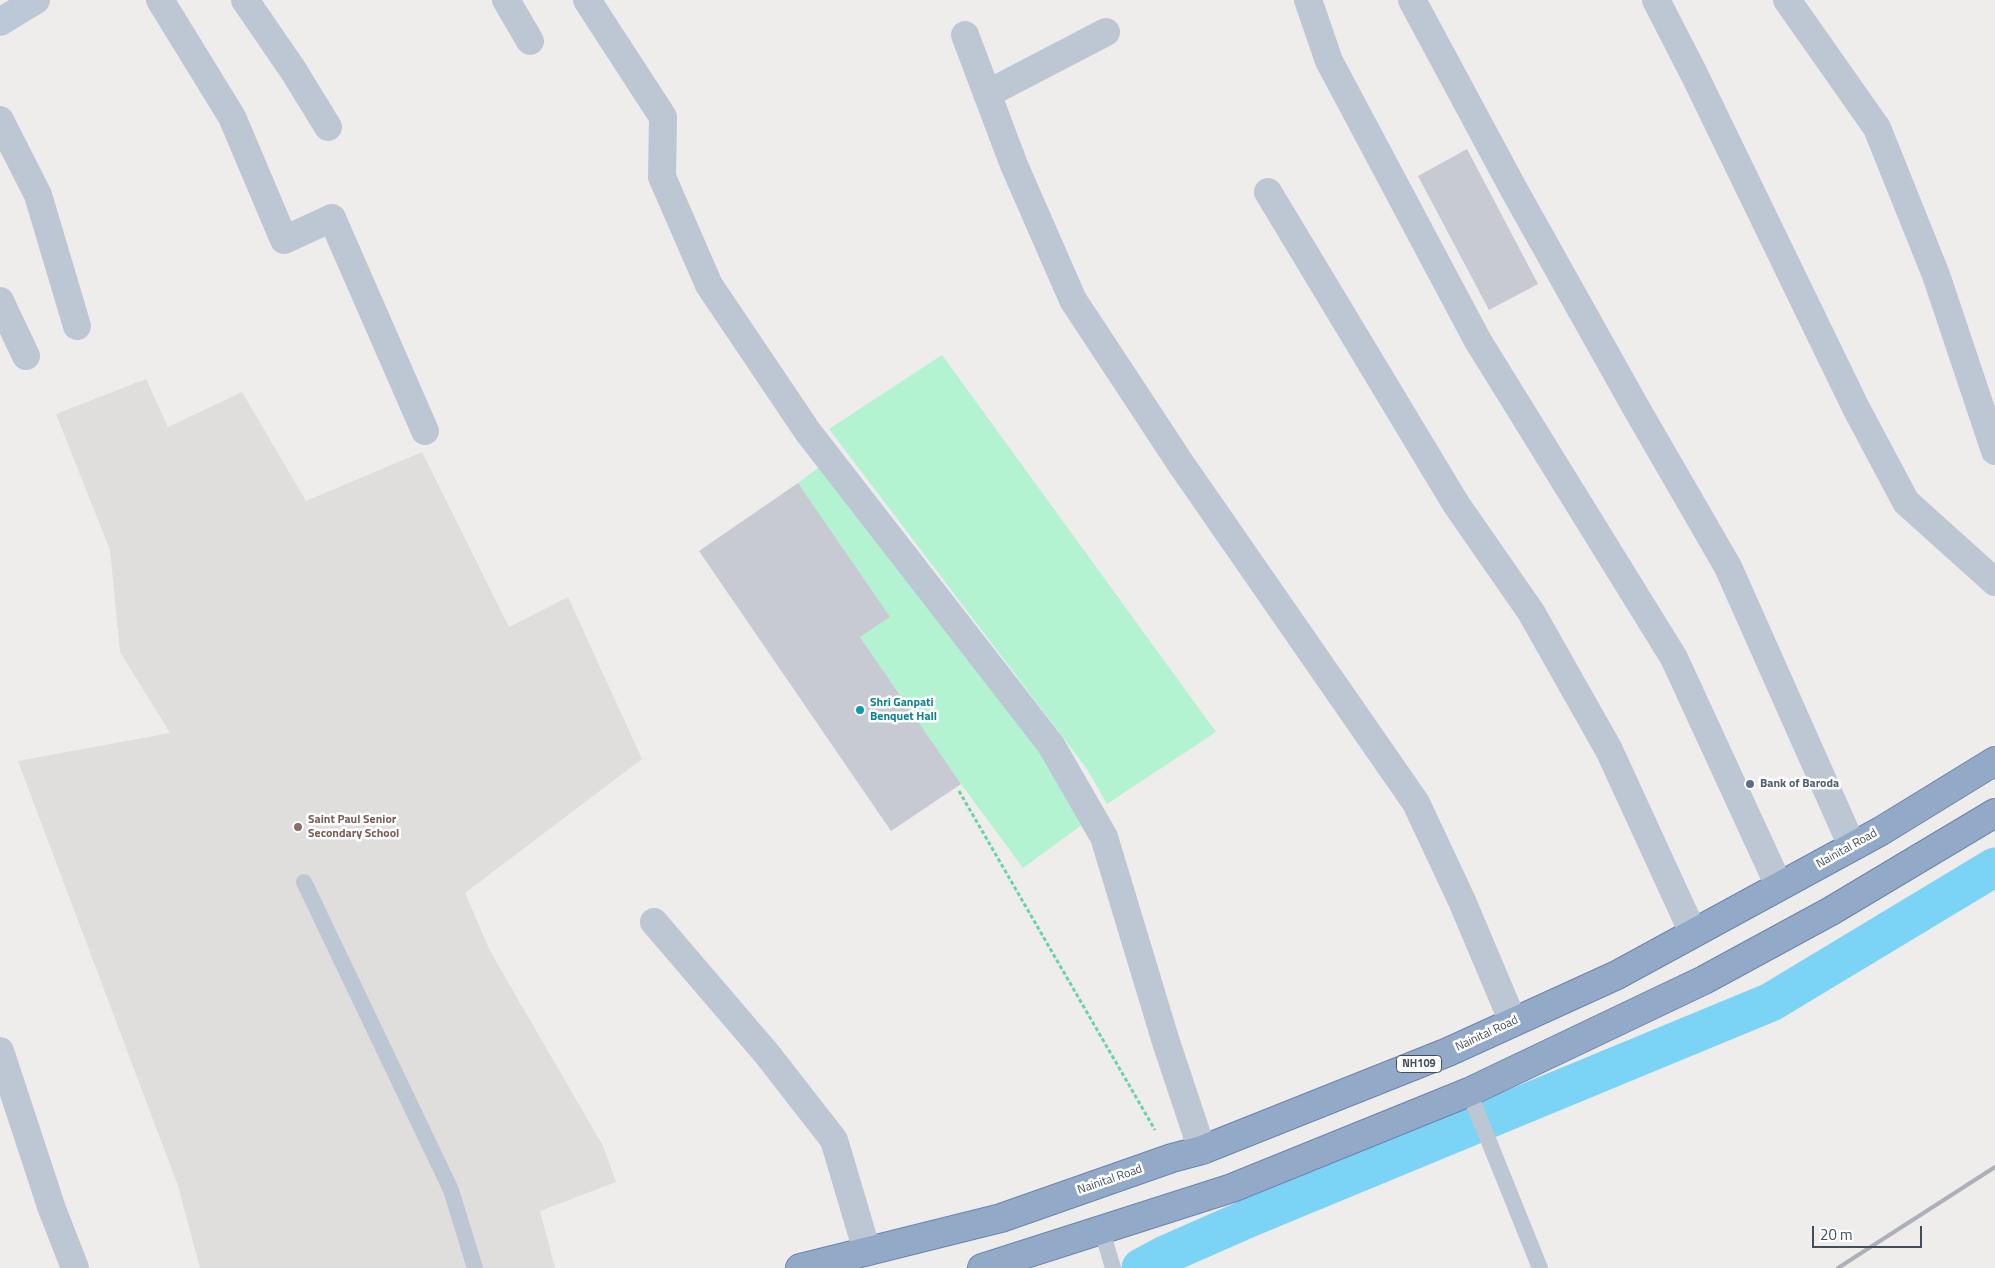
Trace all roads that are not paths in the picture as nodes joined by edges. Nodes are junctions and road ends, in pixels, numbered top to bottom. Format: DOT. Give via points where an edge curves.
graph roads {
  1 [pos="36,0"];
  2 [pos="160,0"];
  3 [pos="245,0"];
  4 [pos="506,0"];
  5 [pos="587,0"];
  6 [pos="1308,0"];
  7 [pos="1412,0"];
  8 [pos="1656,0"];
  9 [pos="1787,0"];
  10 [pos="0,22"];
  11 [pos="1106,32"];
  12 [pos="965,35"];
  13 [pos="530,41"];
  14 [pos="987,94"];
  15 [pos="0,120"];
  16 [pos="328,127"];
  17 [pos="1268,192"];
  18 [pos="0,301"];
  19 [pos="77,326"];
  20 [pos="26,356"];
  21 [pos="425,431"];
  22 [pos="1995,451"];
  23 [pos="1995,582"];
  24 [pos="1995,761"];
  25 [pos="1995,813"];
  26 [pos="1852,846"];
  27 [pos="304,882"];
  28 [pos="1779,886"];
  29 [pos="654,922"];
  30 [pos="1693,933"];
  31 [pos="1514,1022"];
  32 [pos="0,1051"];
  33 [pos="1473,1102"];
  34 [pos="1202,1150"];
  35 [pos="1102,1231"];
  36 [pos="867,1251"];
  37 [pos="1111,1264"];
  38 [pos="76,1268"];
  39 [pos="475,1268"];
  40 [pos="800,1268"];
  41 [pos="982,1268"];
  42 [pos="1540,1268"];
  1 -- 10 [label="main road"];
  2 -- 21 [label="street" via="232,117 284,240 332,218"];
  3 -- 16 [label="street"];
  4 -- 13 [label="street"];
  5 -- 34 [label="street" via="663,117 662,178 708,285 808,432 1051,745 1104,837"];
  6 -- 28 [label="street" via="1329,61 1478,341 1674,658"];
  7 -- 26 [label="street" via="1513,188 1728,567"];
  8 -- 23 [label="street" via="1856,408 1906,502"];
  9 -- 22 [label="street" via="1877,128 1936,274"];
  11 -- 14 [label="street"];
  12 -- 14 [label="street"];
  14 -- 31 [label="street" via="1073,300 1181,464 1416,803"];
  15 -- 19 [label="street" via="38,195"];
  17 -- 30 [label="street" via="1456,504 1531,612 1609,750"];
  18 -- 20 [label="street"];
  24 -- 26 [label="highway, Nainital Road / NH109"];
  25 -- 33 [label="highway" via="1831,911"];
  26 -- 28 [label="highway, Nainital Road / NH109"];
  27 -- 39 [label="lane" via="451,1190"];
  28 -- 30 [label="highway, Nainital Road / NH109"];
  29 -- 36 [label="street" via="767,1054 834,1140"];
  30 -- 31 [label="highway, Nainital Road / NH109" via="1617,975"];
  31 -- 34 [label="highway, Nainital Road / NH109" via="1448,1052"];
  32 -- 38 [label="street" via="52,1209"];
  33 -- 35 [label="highway"];
  33 -- 42 [label="lane"];
  34 -- 36 [label="highway, Nainital Road / NH109" via="1001,1218"];
  35 -- 37 [label="lane"];
  35 -- 41 [label="highway"];
  36 -- 40 [label="highway, Nainital Road / NH109"];
}
